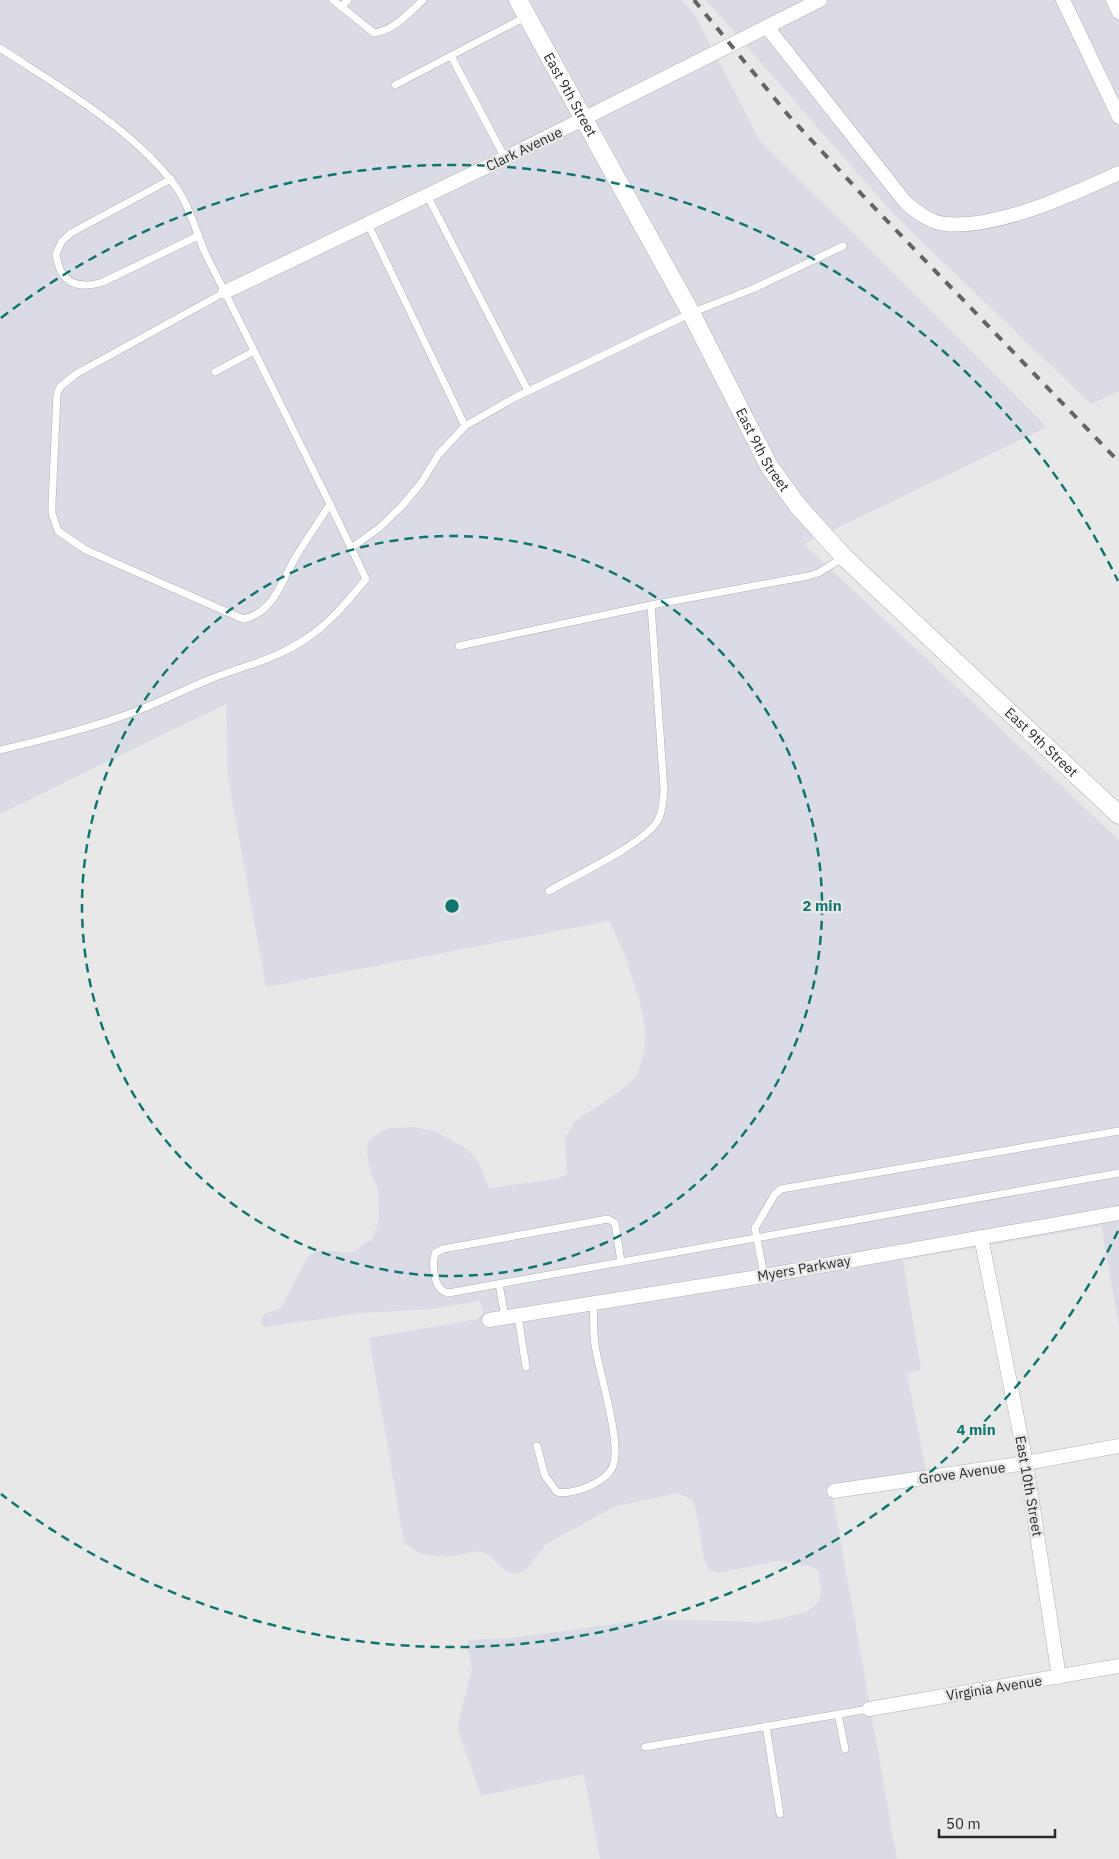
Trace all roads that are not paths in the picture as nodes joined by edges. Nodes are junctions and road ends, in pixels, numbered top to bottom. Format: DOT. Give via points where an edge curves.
graph roads {
  1 [pos="333,0"];
  2 [pos="348,0"];
  3 [pos="423,0"];
  4 [pos="518,0"];
  5 [pos="820,0"];
  6 [pos="1063,0"];
  7 [pos="1113,0"];
  8 [pos="342,7"];
  9 [pos="1119,12"];
  10 [pos="527,16"];
  11 [pos="767,28"];
  12 [pos="0,48"];
  13 [pos="451,56"];
  14 [pos="395,85"];
  15 [pos="585,118"];
  16 [pos="1119,118"];
  17 [pos="505,158"];
  18 [pos="1119,173"];
  19 [pos="171,179"];
  20 [pos="427,196"];
  21 [pos="368,224"];
  22 [pos="198,236"];
  23 [pos="843,246"];
  24 [pos="225,292"];
  25 [pos="691,313"];
  26 [pos="254,351"];
  27 [pos="215,372"];
  28 [pos="528,391"];
  29 [pos="465,426"];
  30 [pos="330,504"];
  31 [pos="351,548"];
  32 [pos="844,557"];
  33 [pos="651,605"];
  34 [pos="459,646"];
  35 [pos="0,750"];
  36 [pos="1119,815"];
  37 [pos="549,891"];
  38 [pos="1119,1131"];
  39 [pos="1119,1173"];
  40 [pos="1119,1213"];
  41 [pos="981,1237"];
  42 [pos="757,1238"];
  43 [pos="621,1262"];
  44 [pos="764,1276"];
  45 [pos="499,1284"];
  46 [pos="593,1303"];
  47 [pos="511,1317"];
  48 [pos="489,1320"];
  49 [pos="526,1367"];
  50 [pos="536,1446"];
  51 [pos="1119,1446"];
  52 [pos="1026,1463"];
  53 [pos="834,1492"];
  54 [pos="1119,1666"];
  55 [pos="1059,1677"];
  56 [pos="869,1709"];
  57 [pos="838,1714"];
  58 [pos="766,1726"];
  59 [pos="645,1747"];
  60 [pos="845,1749"];
  61 [pos="780,1814"];
  1 -- 8 [label="lane"];
  2 -- 8 [label="lane"];
  3 -- 8 [label="lane" via="395,26 374,33"];
  4 -- 10 [label="street, East 9th Street"];
  5 -- 11 [label="street, Clark Avenue"];
  6 -- 16 [label="street"];
  7 -- 9 [label="street"];
  10 -- 13 [label="lane"];
  10 -- 15 [label="street, East 9th Street"];
  11 -- 15 [label="street, Clark Avenue"];
  11 -- 18 [label="street" via="906,203 926,217 945,224 1002,218"];
  12 -- 19 [label="lane" via="89,106 146,153"];
  13 -- 14 [label="lane"];
  13 -- 17 [label="lane"];
  15 -- 17 [label="street, Clark Avenue"];
  15 -- 25 [label="street, East 9th Street"];
  17 -- 20 [label="street, Clark Avenue"];
  19 -- 22 [label="lane" via="182,196"];
  19 -- 22 [label="lane" via="66,237 56,254 60,269 74,284 90,286"];
  20 -- 21 [label="street, Clark Avenue"];
  20 -- 28 [label="lane"];
  21 -- 24 [label="street, Clark Avenue"];
  21 -- 29 [label="lane"];
  22 -- 24 [label="lane"];
  23 -- 25 [label="lane" via="755,288"];
  24 -- 26 [label="lane"];
  24 -- 30 [label="lane" via="76,374 60,387 54,420 52,503 58,531 86,550 243,619 260,612 278,593 294,560"];
  25 -- 28 [label="lane"];
  25 -- 32 [label="street, East 9th Street" via="769,466 798,506"];
  26 -- 27 [label="lane"];
  26 -- 30 [label="lane"];
  28 -- 29 [label="lane"];
  29 -- 31 [label="lane" via="439,454 422,483 402,506"];
  30 -- 31 [label="lane"];
  31 -- 35 [label="lane" via="366,579 339,613 284,652 138,710 47,739"];
  32 -- 33 [label="lane" via="808,576"];
  32 -- 36 [label="street, East 9th Street"];
  33 -- 34 [label="lane"];
  33 -- 37 [label="lane" via="664,790 658,820 641,839"];
  38 -- 42 [label="lane" via="781,1189 774,1194 756,1223"];
  39 -- 42 [label="lane"];
  40 -- 41 [label="street, Myers Parkway"];
  41 -- 44 [label="street, Myers Parkway"];
  41 -- 52 [label="street, East 10th Street"];
  42 -- 43 [label="lane"];
  42 -- 44 [label="lane"];
  43 -- 45 [label="lane"];
  43 -- 45 [label="lane" via="615,1223 608,1219 435,1253 437,1287 442,1292"];
  44 -- 46 [label="street, Myers Parkway"];
  45 -- 47 [label="lane"];
  46 -- 47 [label="street, Myers Parkway"];
  46 -- 50 [label="lane" via="595,1345 612,1430 612,1467 595,1482 572,1492 557,1492 545,1476"];
  47 -- 48 [label="street, Myers Parkway"];
  47 -- 49 [label="lane"];
  51 -- 52 [label="street, Grove Avenue"];
  52 -- 53 [label="street, Grove Avenue"];
  52 -- 55 [label="street, East 10th Street"];
  54 -- 55 [label="street, Virginia Avenue"];
  55 -- 56 [label="street, Virginia Avenue"];
  56 -- 57 [label="lane"];
  57 -- 58 [label="lane"];
  57 -- 60 [label="lane"];
  58 -- 59 [label="lane"];
  58 -- 61 [label="lane"];
}
